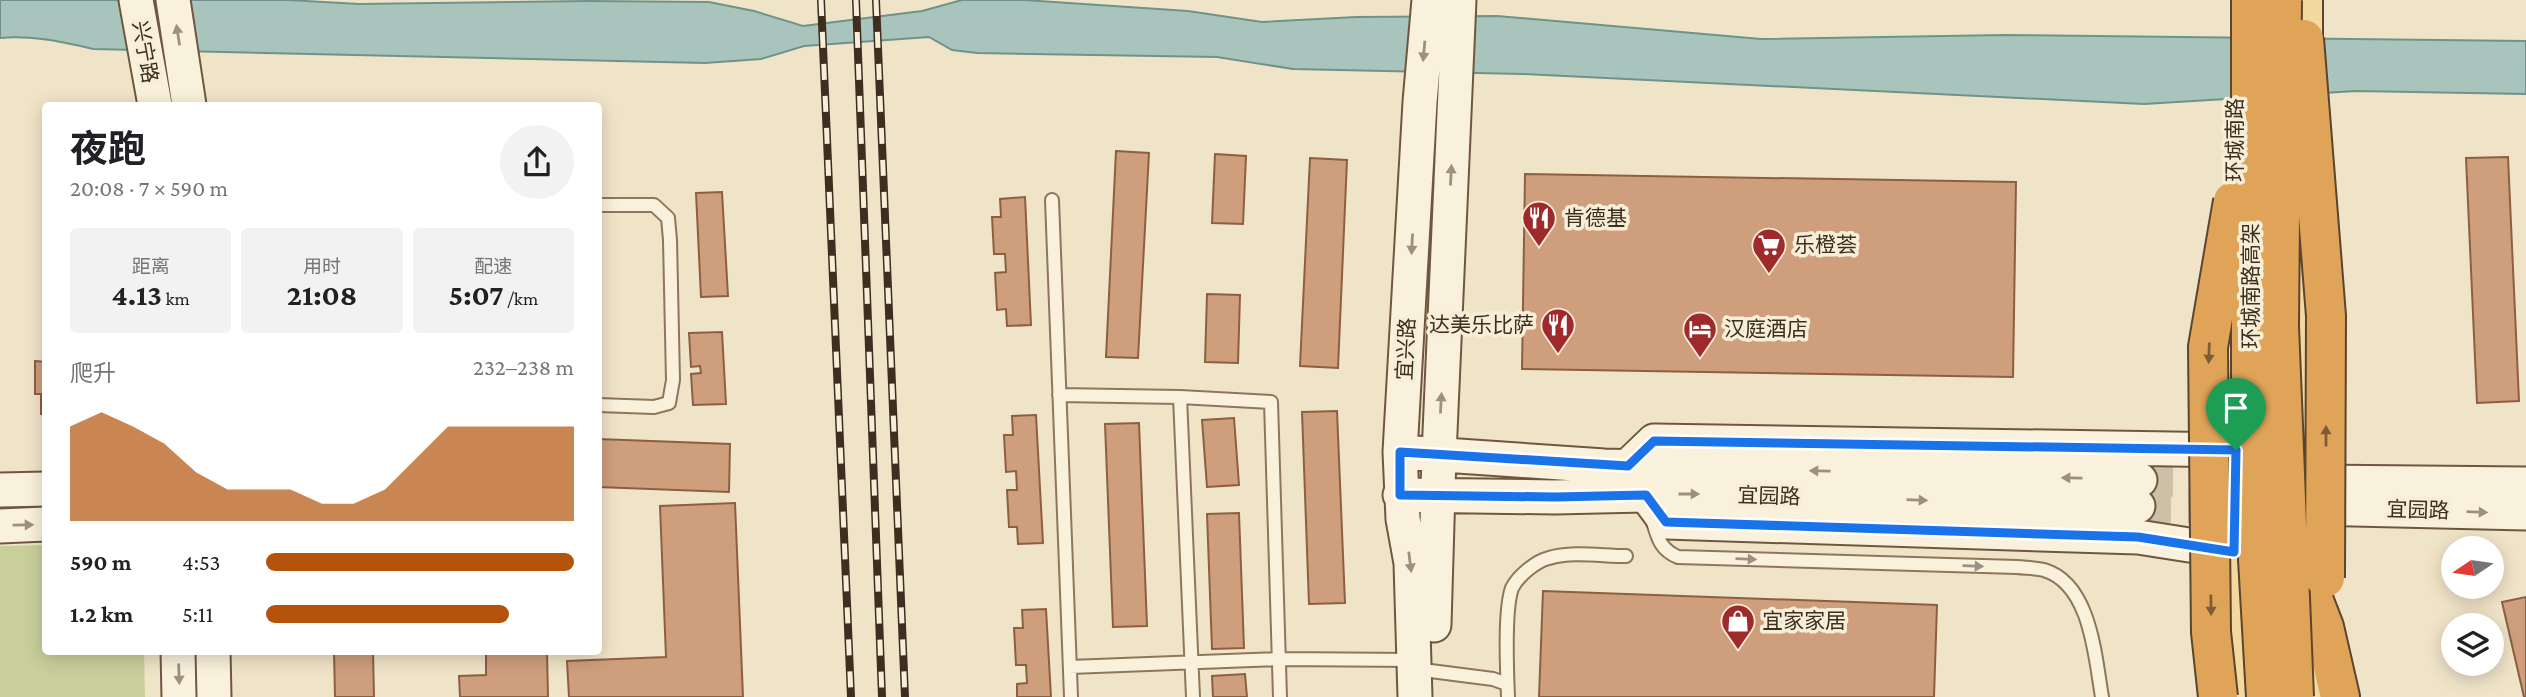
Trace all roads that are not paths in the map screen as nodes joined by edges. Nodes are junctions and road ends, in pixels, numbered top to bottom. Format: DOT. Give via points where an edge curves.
graph roads {
  1 [pos="136,0"];
  2 [pos="173,0"];
  3 [pos="1429,0"];
  4 [pos="1459,0"];
  5 [pos="2234,0"];
  6 [pos="2251,0"];
  7 [pos="2282,0"];
  8 [pos="2302,0"];
  9 [pos="2252,92"];
  10 [pos="154,102"];
  11 [pos="188,102"];
  12 [pos="1052,201"];
  13 [pos="602,205"];
  14 [pos="1059,395"];
  15 [pos="1180,397"];
  16 [pos="602,405"];
  17 [pos="2236,450"];
  18 [pos="1400,452"];
  19 [pos="1438,455"];
  20 [pos="1628,466"];
  21 [pos="2526,484"];
  22 [pos="42,489"];
  23 [pos="0,490"];
  24 [pos="1400,495"];
  25 [pos="1437,495"];
  26 [pos="1646,495"];
  27 [pos="2526,513"];
  28 [pos="42,524"];
  29 [pos="0,526"];
  30 [pos="2293,547"];
  31 [pos="2234,552"];
  32 [pos="1626,556"];
  33 [pos="178,655"];
  34 [pos="213,655"];
  35 [pos="1278,659"];
  36 [pos="1191,663"];
  37 [pos="1070,667"];
  38 [pos="1422,679"];
  39 [pos="1507,690"];
  40 [pos="179,697"];
  41 [pos="214,697"];
  42 [pos="1071,697"];
  43 [pos="1193,697"];
  44 [pos="1280,697"];
  45 [pos="2102,697"];
  46 [pos="2218,697"];
  47 [pos="2248,697"];
  48 [pos="2267,697"];
  49 [pos="2294,697"];
  50 [pos="2319,697"];
  51 [pos="2340,697"];
  52 [pos="2357,697"];
  1 -- 10 [label="main road, 兴宁路"];
  11 -- 2 [label="main road, one-way"];
  3 -- 18 [label="main road, 宜兴路, one-way"];
  19 -- 4 [label="main road, 宜兴路, one-way"];
  5 -- 17 [label="main road, 环城南路"];
  6 -- 9 [label="highway, 环城南路高架, bridge"];
  7 -- 49 [label="highway, 环城南路高架, bridge" via="2279,326"];
  8 -- 30 [label="main road" via="2301,471"];
  52 -- 8 [label="highway, one-way, bridge" via="2325,578 2326,317"];
  9 -- 46 [label="highway, one-way, bridge" via="2208,347 2211,632"];
  9 -- 48 [label="highway, 环城南路高架, bridge" via="2251,439"];
  12 -- 14 [label="lane"];
  13 -- 16 [label="lane" via="654,205 668,218 673,380 669,403 654,407"];
  14 -- 15 [label="lane"];
  14 -- 37 [label="lane"];
  15 -- 35 [label="lane" via="1271,402"];
  15 -- 36 [label="lane"];
  17 -- 20 [label="main road" via="1654,441"];
  17 -- 31 [label="main road, 环城南路"];
  18 -- 19 [label="main road, 宜园路"];
  18 -- 24 [label="main road, 宜兴路"];
  19 -- 20 [label="main road, 宜园路"];
  19 -- 25 [label="main road, 宜兴路"];
  26 -- 20 [label="main road, 宜园路, one-way" via="2139,493"];
  21 -- 27 [label="main road, 宜园路, one-way" via="2312,495"];
  22 -- 23 [label="main road"];
  24 -- 25 [label="main road, 宜园路"];
  24 -- 38 [label="main road, 宜兴路, one-way"];
  25 -- 26 [label="main road, 宜园路"];
  25 -- 38 [label="main road, 宜兴路"];
  26 -- 31 [label="main road" via="1666,522 2138,537"];
  26 -- 45 [label="lane, one-way" via="1659,541 1678,557 2045,570 2064,582 2084,609"];
  29 -- 28 [label="main road, one-way"];
  30 -- 50 [label="main road"];
  30 -- 51 [label="highway" via="2324,627"];
  31 -- 47 [label="main road" via="2239,645"];
  31 -- 48 [label="main road, 环城南路"];
  32 -- 39 [label="lane" via="1547,558 1513,586 1508,606"];
  33 -- 40 [label="main road, one-way"];
  34 -- 41 [label="main road"];
  35 -- 36 [label="lane"];
  35 -- 38 [label="lane"];
  35 -- 44 [label="lane"];
  36 -- 37 [label="lane"];
  36 -- 43 [label="lane"];
  37 -- 42 [label="lane"];
  38 -- 39 [label="lane" via="1483,677"];
}
